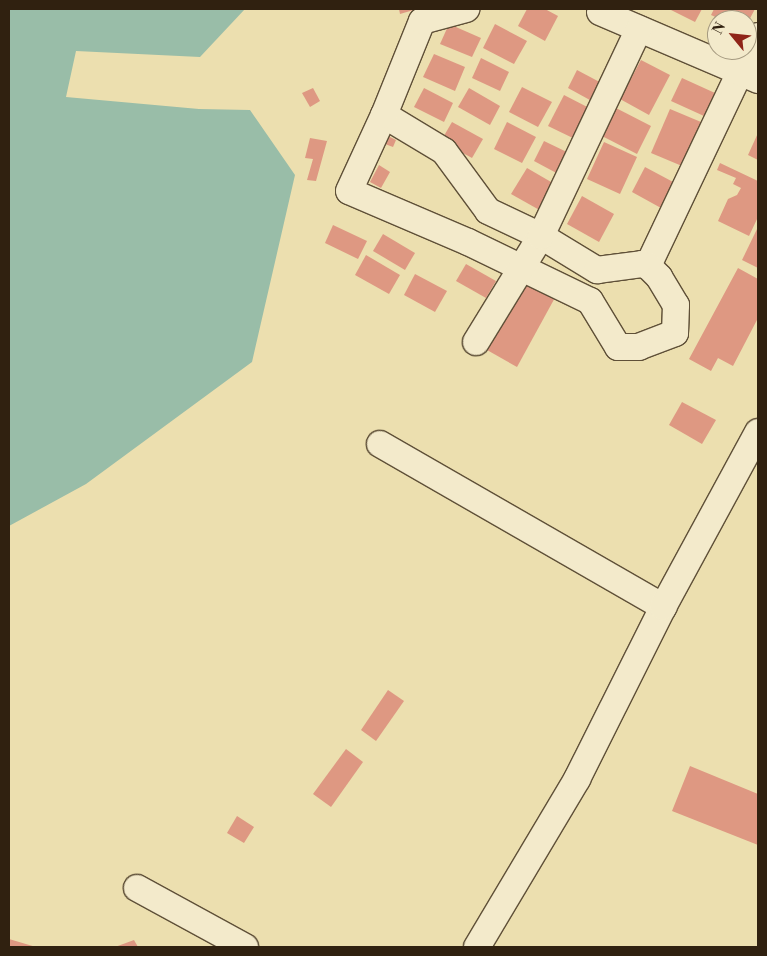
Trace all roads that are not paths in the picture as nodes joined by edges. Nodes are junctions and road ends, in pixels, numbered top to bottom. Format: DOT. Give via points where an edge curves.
graph roads {
  1 [pos="466,9"];
  2 [pos="600,12"];
  3 [pos="639,29"];
  4 [pos="758,36"];
  5 [pos="749,76"];
  6 [pos="384,115"];
  7 [pos="488,211"];
  8 [pos="541,236"];
  9 [pos="468,242"];
  10 [pos="648,266"];
  11 [pos="521,268"];
  12 [pos="476,342"];
  13 [pos="758,432"];
  14 [pos="380,444"];
  15 [pos="664,607"];
  16 [pos="137,888"];
  17 [pos="246,947"];
  18 [pos="477,947"];
  1 -- 6 [label="street" via="422,21"];
  2 -- 3 [label="street"];
  3 -- 5 [label="street"];
  3 -- 8 [label="street"];
  4 -- 5 [label="street"];
  5 -- 10 [label="street"];
  6 -- 7 [label="street" via="444,151"];
  6 -- 9 [label="street" via="349,191"];
  7 -- 8 [label="street"];
  7 -- 9 [label="street"];
  8 -- 10 [label="street" via="597,270"];
  8 -- 11 [label="street"];
  9 -- 11 [label="street"];
  10 -- 11 [label="street" via="660,277 676,305 675,333 638,347 618,347 590,301"];
  11 -- 12 [label="street"];
  13 -- 15 [label="street"];
  14 -- 15 [label="street"];
  15 -- 18 [label="street" via="577,778"];
  16 -- 17 [label="street"];
}
